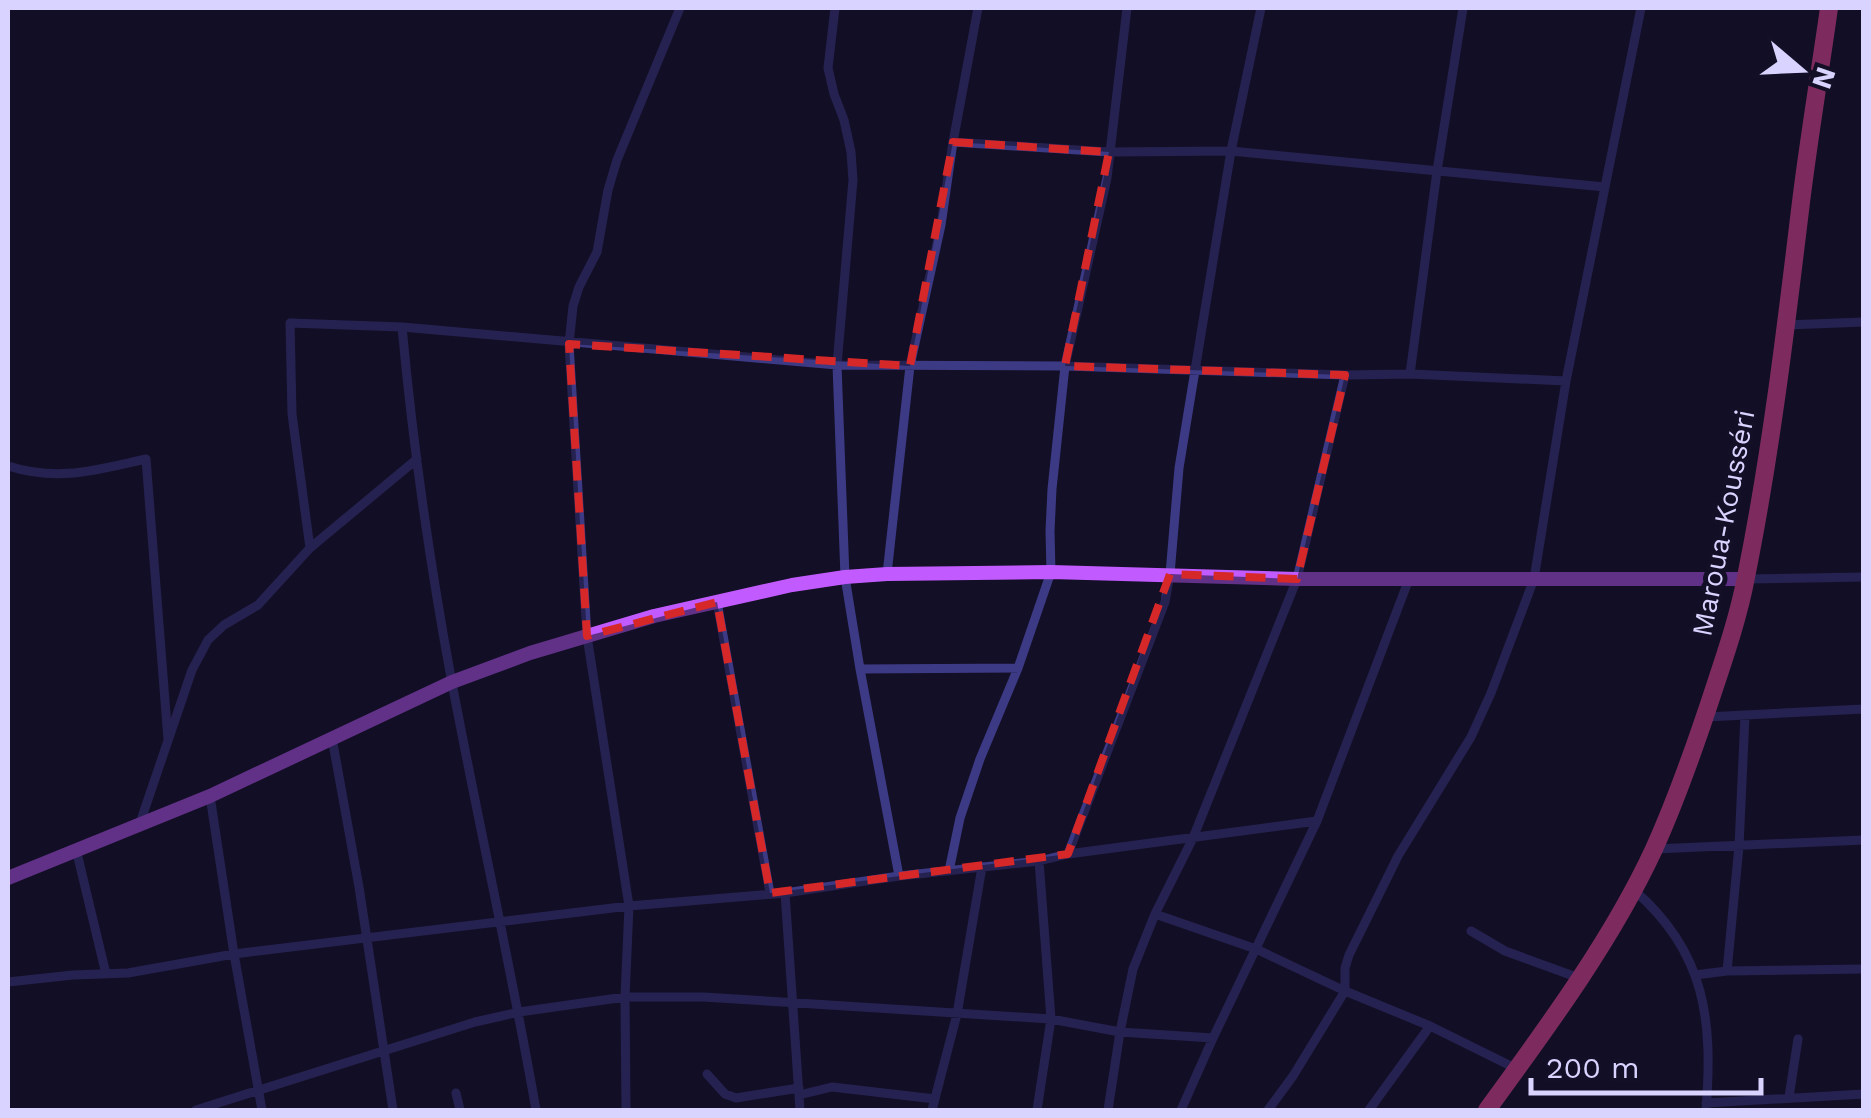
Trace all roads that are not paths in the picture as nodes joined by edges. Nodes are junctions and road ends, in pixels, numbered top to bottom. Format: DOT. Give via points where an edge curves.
graph roads {
  1 [pos="680,8"];
  2 [pos="835,8"];
  3 [pos="978,8"];
  4 [pos="1126,8"];
  5 [pos="1260,8"];
  6 [pos="1463,8"];
  7 [pos="1640,8"];
  8 [pos="1829,8"];
  9 [pos="953,142"];
  10 [pos="1231,151"];
  11 [pos="1109,152"];
  12 [pos="1437,170"];
  13 [pos="1606,187"];
  14 [pos="1864,322"];
  15 [pos="1786,325"];
  16 [pos="402,327"];
  17 [pos="569,344"];
  18 [pos="837,365"];
  19 [pos="910,366"];
  20 [pos="1066,366"];
  21 [pos="1197,370"];
  22 [pos="1410,374"];
  23 [pos="1346,375"];
  24 [pos="1566,381"];
  25 [pos="417,459"];
  26 [pos="8,466"];
  27 [pos="310,548"];
  28 [pos="1051,572"];
  29 [pos="887,574"];
  30 [pos="1170,574"];
  31 [pos="846,576"];
  32 [pos="1864,576"];
  33 [pos="1409,578"];
  34 [pos="1297,579"];
  35 [pos="1534,579"];
  36 [pos="1746,580"];
  37 [pos="717,602"];
  38 [pos="587,636"];
  39 [pos="1018,668"];
  40 [pos="860,669"];
  41 [pos="452,682"];
  42 [pos="1864,709"];
  43 [pos="1745,716"];
  44 [pos="1705,717"];
  45 [pos="332,738"];
  46 [pos="169,743"];
  47 [pos="210,796"];
  48 [pos="1317,821"];
  49 [pos="140,822"];
  50 [pos="1193,838"];
  51 [pos="1864,840"];
  52 [pos="1739,846"];
  53 [pos="1654,849"];
  54 [pos="76,850"];
  55 [pos="1068,854"];
  56 [pos="1038,861"];
  57 [pos="982,868"];
  58 [pos="949,871"];
  59 [pos="899,876"];
  60 [pos="8,878"];
  61 [pos="1633,890"];
  62 [pos="770,893"];
  63 [pos="784,893"];
  64 [pos="629,906"];
  65 [pos="1155,914"];
  66 [pos="501,922"];
  67 [pos="1471,931"];
  68 [pos="367,939"];
  69 [pos="1256,949"];
  70 [pos="234,954"];
  71 [pos="1864,968"];
  72 [pos="1727,971"];
  73 [pos="106,974"];
  74 [pos="1696,975"];
  75 [pos="1580,978"];
  76 [pos="8,982"];
  77 [pos="1345,991"];
  78 [pos="625,997"];
  79 [pos="792,1002"];
  80 [pos="519,1012"];
  81 [pos="957,1014"];
  82 [pos="1052,1019"];
  83 [pos="1430,1026"];
  84 [pos="1120,1032"];
  85 [pos="1214,1038"];
  86 [pos="1798,1038"];
  87 [pos="382,1052"];
  88 [pos="1517,1069"];
  89 [pos="707,1074"];
  90 [pos="258,1092"];
  91 [pos="799,1092"];
  92 [pos="456,1093"];
  93 [pos="1864,1094"];
  94 [pos="1790,1097"];
  95 [pos="935,1099"];
  96 [pos="1706,1107"];
  97 [pos="196,1110"];
  98 [pos="262,1110"];
  99 [pos="393,1110"];
  100 [pos="460,1110"];
  101 [pos="536,1110"];
  102 [pos="626,1110"];
  103 [pos="800,1110"];
  104 [pos="932,1110"];
  105 [pos="1037,1110"];
  106 [pos="1108,1110"];
  107 [pos="1181,1110"];
  108 [pos="1268,1110"];
  109 [pos="1369,1110"];
  110 [pos="1487,1110"];
  1 -- 17 [label="street" via="617,160 597,252 573,306"];
  2 -- 18 [label="street" via="828,68 853,180"];
  3 -- 9 [label="street"];
  4 -- 11 [label="street"];
  5 -- 10 [label="street"];
  6 -- 12 [label="street"];
  7 -- 13 [label="street"];
  8 -- 15 [label="highway, Maroua-Kousséri"];
  9 -- 11 [label="street"];
  9 -- 19 [label="street"];
  10 -- 11 [label="street"];
  10 -- 12 [label="street"];
  10 -- 21 [label="street"];
  11 -- 20 [label="street"];
  12 -- 13 [label="street"];
  12 -- 22 [label="street"];
  13 -- 24 [label="street"];
  14 -- 15 [label="street"];
  15 -- 36 [label="highway, Maroua-Kousséri"];
  16 -- 17 [label="street"];
  16 -- 25 [label="street"];
  16 -- 27 [label="street" via="290,322 292,414"];
  17 -- 18 [label="street"];
  17 -- 38 [label="street"];
  18 -- 19 [label="street"];
  18 -- 31 [label="street"];
  19 -- 20 [label="street"];
  19 -- 29 [label="street"];
  20 -- 21 [label="street"];
  20 -- 28 [label="street"];
  21 -- 23 [label="street"];
  21 -- 30 [label="street"];
  22 -- 23 [label="street"];
  22 -- 24 [label="street"];
  23 -- 34 [label="street"];
  24 -- 35 [label="street"];
  25 -- 27 [label="street"];
  25 -- 41 [label="street"];
  26 -- 46 [label="street" via="69,475 146,459"];
  27 -- 46 [label="street" via="258,606 208,640"];
  28 -- 29 [label="main road"];
  28 -- 30 [label="main road"];
  28 -- 39 [label="street"];
  29 -- 31 [label="main road"];
  30 -- 34 [label="main road"];
  30 -- 55 [label="street" via="1155,632"];
  31 -- 37 [label="main road"];
  31 -- 40 [label="street"];
  32 -- 36 [label="street"];
  33 -- 34 [label="main road"];
  33 -- 35 [label="main road"];
  33 -- 48 [label="street"];
  34 -- 50 [label="street"];
  35 -- 36 [label="main road"];
  35 -- 77 [label="street" via="1476,727 1398,856 1350,955"];
  36 -- 44 [label="highway, Maroua-Kousséri"];
  37 -- 38 [label="main road"];
  37 -- 62 [label="street"];
  38 -- 41 [label="main road"];
  38 -- 64 [label="street"];
  39 -- 40 [label="street"];
  39 -- 58 [label="street" via="980,759"];
  40 -- 59 [label="street"];
  41 -- 45 [label="main road"];
  41 -- 66 [label="street"];
  42 -- 43 [label="street"];
  43 -- 44 [label="street"];
  43 -- 52 [label="street"];
  44 -- 53 [label="highway, Maroua-Kousséri"];
  45 -- 47 [label="main road"];
  45 -- 68 [label="street"];
  46 -- 49 [label="street"];
  47 -- 49 [label="main road"];
  47 -- 70 [label="street"];
  48 -- 50 [label="street"];
  48 -- 69 [label="street"];
  49 -- 54 [label="main road"];
  50 -- 55 [label="street"];
  50 -- 65 [label="street"];
  51 -- 52 [label="street"];
  52 -- 53 [label="street"];
  52 -- 72 [label="street"];
  53 -- 61 [label="highway, Maroua-Kousséri"];
  54 -- 60 [label="main road"];
  54 -- 73 [label="street"];
  55 -- 56 [label="street"];
  56 -- 57 [label="street"];
  56 -- 82 [label="street"];
  57 -- 58 [label="street"];
  57 -- 81 [label="street"];
  58 -- 59 [label="street"];
  59 -- 63 [label="street"];
  61 -- 74 [label="street" via="1674,932"];
  61 -- 75 [label="highway, Maroua-Kousséri"];
  62 -- 63 [label="street"];
  62 -- 64 [label="street"];
  63 -- 79 [label="street"];
  64 -- 66 [label="street"];
  64 -- 78 [label="street"];
  65 -- 69 [label="street"];
  65 -- 84 [label="street" via="1133,969"];
  66 -- 68 [label="street"];
  66 -- 80 [label="street"];
  67 -- 75 [label="street"];
  68 -- 70 [label="street"];
  68 -- 87 [label="street"];
  69 -- 77 [label="street"];
  69 -- 85 [label="street"];
  70 -- 73 [label="street"];
  70 -- 90 [label="street"];
  71 -- 72 [label="street"];
  72 -- 74 [label="street"];
  73 -- 76 [label="street"];
  74 -- 96 [label="street" via="1707,1027"];
  75 -- 88 [label="highway, Maroua-Kousséri"];
  77 -- 83 [label="street"];
  77 -- 108 [label="street"];
  78 -- 79 [label="street"];
  78 -- 80 [label="street"];
  78 -- 102 [label="street"];
  79 -- 81 [label="street"];
  79 -- 91 [label="street"];
  80 -- 87 [label="street"];
  80 -- 101 [label="street"];
  81 -- 82 [label="street"];
  81 -- 95 [label="street"];
  82 -- 84 [label="street"];
  82 -- 105 [label="street"];
  83 -- 88 [label="street"];
  83 -- 109 [label="street"];
  84 -- 85 [label="street"];
  84 -- 106 [label="street"];
  85 -- 107 [label="street"];
  86 -- 94 [label="street"];
  87 -- 90 [label="street"];
  87 -- 99 [label="street"];
  88 -- 110 [label="highway, Maroua-Kousséri"];
  89 -- 91 [label="street" via="736,1098"];
  90 -- 97 [label="street"];
  90 -- 98 [label="street"];
  91 -- 95 [label="street" via="832,1087"];
  91 -- 103 [label="street"];
  92 -- 100 [label="street"];
  93 -- 94 [label="street"];
  94 -- 96 [label="street"];
  95 -- 104 [label="street"];
}
